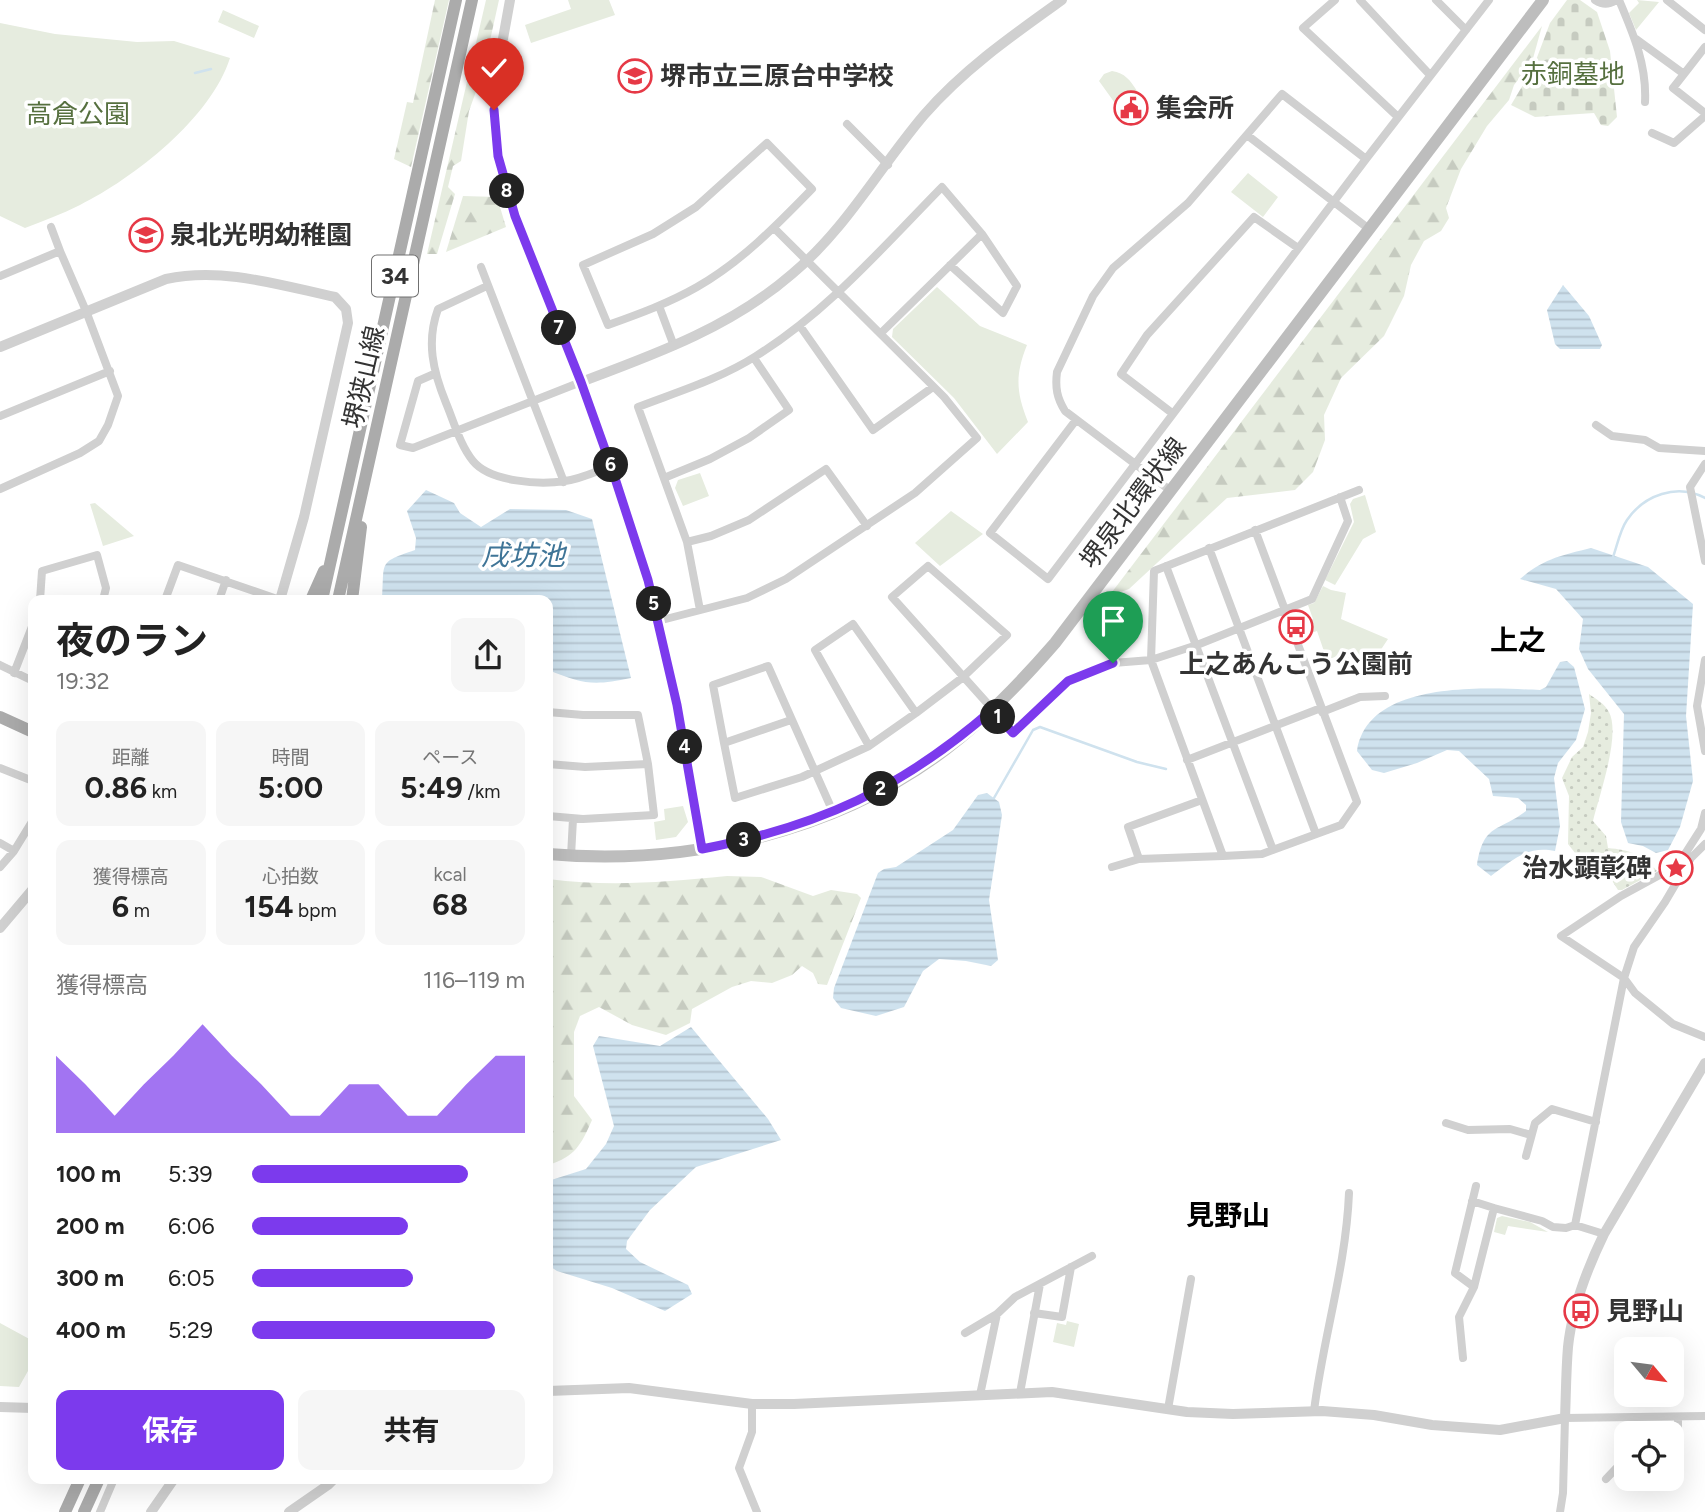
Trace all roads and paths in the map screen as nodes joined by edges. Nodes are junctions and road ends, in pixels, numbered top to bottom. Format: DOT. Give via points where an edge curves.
graph roads {
  1 [pos="456,0"];
  2 [pos="472,0"];
  3 [pos="510,0"];
  4 [pos="1062,0"];
  5 [pos="1335,0"];
  6 [pos="1360,0"];
  7 [pos="1436,0"];
  8 [pos="1489,0"];
  9 [pos="1543,0"];
  10 [pos="1595,0"];
  11 [pos="1617,0"];
  12 [pos="1667,0"];
  13 [pos="1466,30"];
  14 [pos="1705,30"];
  15 [pos="1636,39"];
  16 [pos="1705,47"];
  17 [pos="1684,74"];
  18 [pos="1430,75"];
  19 [pos="1645,102"];
  20 [pos="1705,114"];
  21 [pos="1398,117"];
  22 [pos="847,124"];
  23 [pos="1652,133"];
  24 [pos="1247,135"];
  25 [pos="1366,159"];
  26 [pos="888,165"];
  27 [pos="1334,202"];
  28 [pos="51,227"];
  29 [pos="774,228"];
  30 [pos="1369,229"];
  31 [pos="982,234"];
  32 [pos="1298,248"];
  33 [pos="60,251"];
  34 [pos="807,260"];
  35 [pos="950,265"];
  36 [pos="481,267"];
  37 [pos="0,276"];
  38 [pos="487,286"];
  39 [pos="839,291"];
  40 [pos="659,306"];
  41 [pos="86,311"];
  42 [pos="800,326"];
  43 [pos="881,334"];
  44 [pos="674,346"];
  45 [pos="0,347"];
  46 [pos="754,358"];
  47 [pos="110,371"];
  48 [pos="435,374"];
  49 [pos="581,382"];
  50 [pos="933,387"];
  51 [pos="533,402"];
  52 [pos="1172,413"];
  53 [pos="0,416"];
  54 [pos="1076,419"];
  55 [pos="1596,425"];
  56 [pos="458,432"];
  57 [pos="1705,451"];
  58 [pos="370,453"];
  59 [pos="1134,464"];
  60 [pos="1705,464"];
  61 [pos="611,466"];
  62 [pos="664,478"];
  63 [pos="564,482"];
  64 [pos="0,489"];
  65 [pos="1359,490"];
  66 [pos="1171,491"];
  67 [pos="1340,497"];
  68 [pos="867,526"];
  69 [pos="1255,530"];
  70 [pos="687,542"];
  71 [pos="1209,548"];
  72 [pos="334,552"];
  73 [pos="1705,561"];
  74 [pos="1166,566"];
  75 [pos="226,580"];
  76 [pos="40,595"];
  77 [pos="104,595"];
  78 [pos="167,595"];
  79 [pos="221,595"];
  80 [pos="266,595"];
  81 [pos="281,595"];
  82 [pos="313,595"];
  83 [pos="323,595"];
  84 [pos="339,595"];
  85 [pos="353,595"];
  86 [pos="701,610"];
  87 [pos="1283,610"];
  88 [pos="658,621"];
  89 [pos="1238,629"];
  90 [pos="28,637"];
  91 [pos="1197,645"];
  92 [pos="1151,660"];
  93 [pos="1705,660"];
  94 [pos="0,665"];
  95 [pos="14,673"];
  96 [pos="962,678"];
  97 [pos="28,679"];
  98 [pos="1385,696"];
  99 [pos="992,710"];
  100 [pos="1321,710"];
  101 [pos="553,712"];
  102 [pos="916,713"];
  103 [pos="0,716"];
  104 [pos="791,720"];
  105 [pos="1275,725"];
  106 [pos="28,730"];
  107 [pos="1232,742"];
  108 [pos="724,743"];
  109 [pos="869,746"];
  110 [pos="1705,751"];
  111 [pos="1187,760"];
  112 [pos="553,764"];
  113 [pos="648,764"];
  114 [pos="0,768"];
  115 [pos="815,771"];
  116 [pos="28,779"];
  117 [pos="1202,800"];
  118 [pos="833,812"];
  119 [pos="1705,813"];
  120 [pos="553,817"];
  121 [pos="573,819"];
  122 [pos="28,828"];
  123 [pos="1316,834"];
  124 [pos="0,843"];
  125 [pos="1705,844"];
  126 [pos="702,849"];
  127 [pos="1273,850"];
  128 [pos="14,851"];
  129 [pos="553,854"];
  130 [pos="571,856"];
  131 [pos="1223,856"];
  132 [pos="1139,859"];
  133 [pos="0,867"];
  134 [pos="1112,867"];
  135 [pos="1681,867"];
  136 [pos="28,895"];
  137 [pos="0,929"];
  138 [pos="1624,978"];
  139 [pos="1705,1037"];
  140 [pos="1705,1063"];
  141 [pos="1596,1122"];
  142 [pos="1446,1123"];
  143 [pos="1531,1135"];
  144 [pos="1526,1156"];
  145 [pos="1476,1186"];
  146 [pos="1349,1193"];
  147 [pos="1472,1201"];
  148 [pos="1494,1208"];
  149 [pos="1575,1225"];
  150 [pos="1604,1234"];
  151 [pos="1092,1256"];
  152 [pos="1071,1267"];
  153 [pos="1191,1279"];
  154 [pos="1040,1284"];
  155 [pos="1474,1287"];
  156 [pos="1034,1313"];
  157 [pos="997,1314"];
  158 [pos="965,1333"];
  159 [pos="1463,1358"];
  160 [pos="553,1391"];
  161 [pos="1020,1393"];
  162 [pos="981,1395"];
  163 [pos="752,1404"];
  164 [pos="0,1406"];
  165 [pos="28,1408"];
  166 [pos="1168,1409"];
  167 [pos="1314,1412"];
  168 [pos="1705,1416"];
  169 [pos="1678,1417"];
  170 [pos="1565,1418"];
  171 [pos="1678,1421"];
  172 [pos="1614,1471"];
  173 [pos="1606,1479"];
  174 [pos="78,1484"];
  175 [pos="98,1484"];
  176 [pos="112,1484"];
  177 [pos="170,1484"];
  178 [pos="329,1484"];
  179 [pos="65,1512"];
  180 [pos="84,1512"];
  181 [pos="100,1512"];
  182 [pos="150,1512"];
  183 [pos="289,1512"];
  184 [pos="757,1512"];
  185 [pos="1560,1512"];
  1 -- 72 [label="main road, 堺狭山線 / 34"];
  2 -- 58 [label="main road, 堺狭山線 / 34"];
  3 -- 49 [label="street" via="495,83 498,156 515,216"];
  4 -- 26 [label="street" via="967,72 924,116"];
  5 -- 21 [label="street" via="1303,28"];
  6 -- 18 [label="street"];
  7 -- 13 [label="street"];
  8 -- 13 [label="street"];
  9 -- 30 [label="main road, 堺泉北環状線"];
  10 -- 11 [label="street" via="1601,4"];
  11 -- 15 [label="street"];
  12 -- 14 [label="street"];
  13 -- 18 [label="street"];
  15 -- 17 [label="street"];
  15 -- 19 [label="street"];
  16 -- 17 [label="street"];
  17 -- 20 [label="street" via="1673,88"];
  18 -- 21 [label="street"];
  20 -- 23 [label="street" via="1674,143"];
  21 -- 25 [label="street"];
  22 -- 26 [label="street"];
  24 -- 25 [label="street" via="1282,94"];
  24 -- 27 [label="street"];
  24 -- 54 [label="street" via="1188,203 1113,268 1093,296 1055,384 1065,411"];
  25 -- 27 [label="street"];
  26 -- 34 [label="street"];
  27 -- 30 [label="street"];
  27 -- 32 [label="street"];
  28 -- 33 [label="street"];
  29 -- 34 [label="street"];
  29 -- 40 [label="street" via="698,287"];
  29 -- 40 [label="street" via="812,190 767,143 696,207 653,234 583,265 608,326"];
  30 -- 66 [label="main road, 堺泉北環状線"];
  31 -- 35 [label="street"];
  31 -- 35 [label="street" via="1017,286 1003,313"];
  31 -- 39 [label="street" via="942,187"];
  32 -- 52 [label="street"];
  32 -- 52 [label="street" via="1254,217 1147,335 1121,374"];
  33 -- 37 [label="street"];
  33 -- 41 [label="street"];
  34 -- 39 [label="street"];
  34 -- 44 [label="street" via="738,314"];
  35 -- 43 [label="street"];
  36 -- 38 [label="street"];
  38 -- 48 [label="street" via="438,309 431,346"];
  38 -- 51 [label="street"];
  39 -- 42 [label="street"];
  39 -- 43 [label="street"];
  40 -- 44 [label="street"];
  41 -- 45 [label="street"];
  41 -- 47 [label="street"];
  41 -- 81 [label="street" via="166,279 206,273 335,296 346,309 348,323"];
  42 -- 46 [label="street"];
  42 -- 50 [label="street" via="873,430"];
  43 -- 50 [label="street"];
  44 -- 49 [label="street"];
  46 -- 62 [label="street" via="638,407"];
  46 -- 62 [label="street" via="789,410 710,459"];
  47 -- 53 [label="street"];
  47 -- 64 [label="street" via="118,396 99,441"];
  48 -- 56 [label="street"];
  48 -- 56 [label="street" via="418,381 400,445 413,448"];
  49 -- 51 [label="street"];
  49 -- 61 [label="street"];
  50 -- 68 [label="street" via="977,438 915,493"];
  51 -- 56 [label="street"];
  51 -- 63 [label="street"];
  52 -- 59 [label="street"];
  54 -- 59 [label="street"];
  54 -- 59 [label="street" via="990,533 1048,579"];
  55 -- 57 [label="street" via="1612,436 1645,440 1659,448"];
  56 -- 63 [label="street" via="482,470 523,481"];
  58 -- 84 [label="main road, 堺狭山線 / 34"];
  58 -- 85 [label="main road"];
  59 -- 66 [label="street"];
  60 -- 73 [label="street" via="1690,487"];
  61 -- 63 [label="street"];
  61 -- 88 [label="street"];
  62 -- 70 [label="street"];
  65 -- 67 [label="street"];
  66 -- 99 [label="main road, 堺泉北環状線" via="1055,643"];
  67 -- 69 [label="street"];
  67 -- 87 [label="street" via="1348,521 1312,599"];
  68 -- 70 [label="street" via="827,469 749,520"];
  68 -- 86 [label="street" via="786,579 747,597"];
  69 -- 71 [label="street"];
  69 -- 87 [label="street"];
  70 -- 86 [label="street"];
  71 -- 74 [label="street"];
  71 -- 89 [label="street"];
  72 -- 82 [label="main road"];
  72 -- 83 [label="main road, 堺狭山線 / 34"];
  74 -- 91 [label="street"];
  74 -- 92 [label="street" via="1154,571"];
  75 -- 78 [label="street" via="178,565"];
  75 -- 79 [label="street"];
  75 -- 80 [label="street"];
  76 -- 77 [label="street" via="42,571 97,555"];
  86 -- 88 [label="street"];
  87 -- 89 [label="street"];
  87 -- 100 [label="street"];
  88 -- 126 [label="street"];
  89 -- 91 [label="street"];
  89 -- 105 [label="street"];
  90 -- 95 [label="street"];
  91 -- 92 [label="street"];
  91 -- 107 [label="street"];
  92 -- 99 [label="street" via="1113,663 1068,681 1013,733"];
  92 -- 111 [label="street"];
  93 -- 110 [label="street" via="1697,706"];
  94 -- 95 [label="street"];
  95 -- 97 [label="street"];
  96 -- 96 [label="street" via="1007,635 928,566 892,597"];
  96 -- 99 [label="street"];
  96 -- 102 [label="street"];
  98 -- 100 [label="street" via="1360,697"];
  99 -- 118 [label="main road, 堺泉北環状線" via="916,769"];
  100 -- 105 [label="street"];
  100 -- 123 [label="street" via="1357,802 1341,825"];
  101 -- 113 [label="street" via="638,715"];
  102 -- 109 [label="street"];
  102 -- 109 [label="street" via="853,624 815,650"];
  103 -- 106 [label="main road"];
  104 -- 108 [label="street"];
  104 -- 108 [label="street" via="768,666 712,685"];
  104 -- 115 [label="street"];
  105 -- 107 [label="street"];
  105 -- 123 [label="street"];
  107 -- 111 [label="street"];
  107 -- 127 [label="street"];
  108 -- 115 [label="street" via="735,798"];
  109 -- 115 [label="street"];
  111 -- 117 [label="street"];
  112 -- 113 [label="street"];
  113 -- 121 [label="street" via="654,815"];
  114 -- 116 [label="street"];
  115 -- 118 [label="street"];
  117 -- 131 [label="street"];
  117 -- 132 [label="street" via="1128,827"];
  118 -- 126 [label="main road, 堺泉北環状線" via="772,833"];
  119 -- 135 [label="street"];
  120 -- 121 [label="street"];
  121 -- 130 [label="street"];
  122 -- 128 [label="street"];
  123 -- 127 [label="street"];
  124 -- 128 [label="street"];
  125 -- 135 [label="street"];
  126 -- 130 [label="main road, 堺泉北環状線" via="651,856"];
  127 -- 131 [label="street"];
  128 -- 133 [label="street"];
  129 -- 130 [label="main road, 堺泉北環状線"];
  131 -- 132 [label="street"];
  132 -- 134 [label="street"];
  135 -- 138 [label="street" via="1634,947"];
  135 -- 138 [label="street" via="1620,896 1561,936"];
  136 -- 137 [label="street"];
  138 -- 139 [label="street" via="1673,1024"];
  138 -- 141 [label="street"];
  140 -- 150 [label="street"];
  141 -- 143 [label="street" via="1552,1109 1535,1123"];
  141 -- 149 [label="street"];
  142 -- 143 [label="street" via="1468,1130 1510,1129"];
  143 -- 144 [label="street"];
  145 -- 147 [label="street"];
  146 -- 167 [label="street" via="1347,1232"];
  147 -- 148 [label="street"];
  147 -- 155 [label="street" via="1455,1273"];
  148 -- 149 [label="street" via="1553,1227"];
  148 -- 155 [label="street"];
  149 -- 150 [label="street"];
  150 -- 170 [label="street" via="1590,1261 1574,1315"];
  151 -- 152 [label="street"];
  152 -- 154 [label="street"];
  152 -- 156 [label="street" via="1062,1317"];
  153 -- 166 [label="street"];
  154 -- 156 [label="street"];
  154 -- 157 [label="street" via="1015,1297"];
  155 -- 159 [label="street" via="1459,1317"];
  156 -- 161 [label="street"];
  157 -- 158 [label="street"];
  157 -- 162 [label="street"];
  160 -- 163 [label="street" via="629,1388"];
  161 -- 162 [label="street"];
  161 -- 166 [label="street" via="1052,1392"];
  162 -- 163 [label="street"];
  163 -- 184 [label="street" via="752,1432 739,1468"];
  164 -- 165 [label="street"];
  166 -- 167 [label="street" via="1233,1414"];
  167 -- 170 [label="street" via="1500,1430"];
  168 -- 169 [label="street"];
  169 -- 170 [label="street"];
  169 -- 171 [label="street"];
  170 -- 185 [label="street"];
  172 -- 173 [label="street"];
  174 -- 179 [label="main road"];
  175 -- 180 [label="main road"];
  176 -- 181 [label="street"];
  177 -- 182 [label="street"];
  178 -- 183 [label="street"];
}
